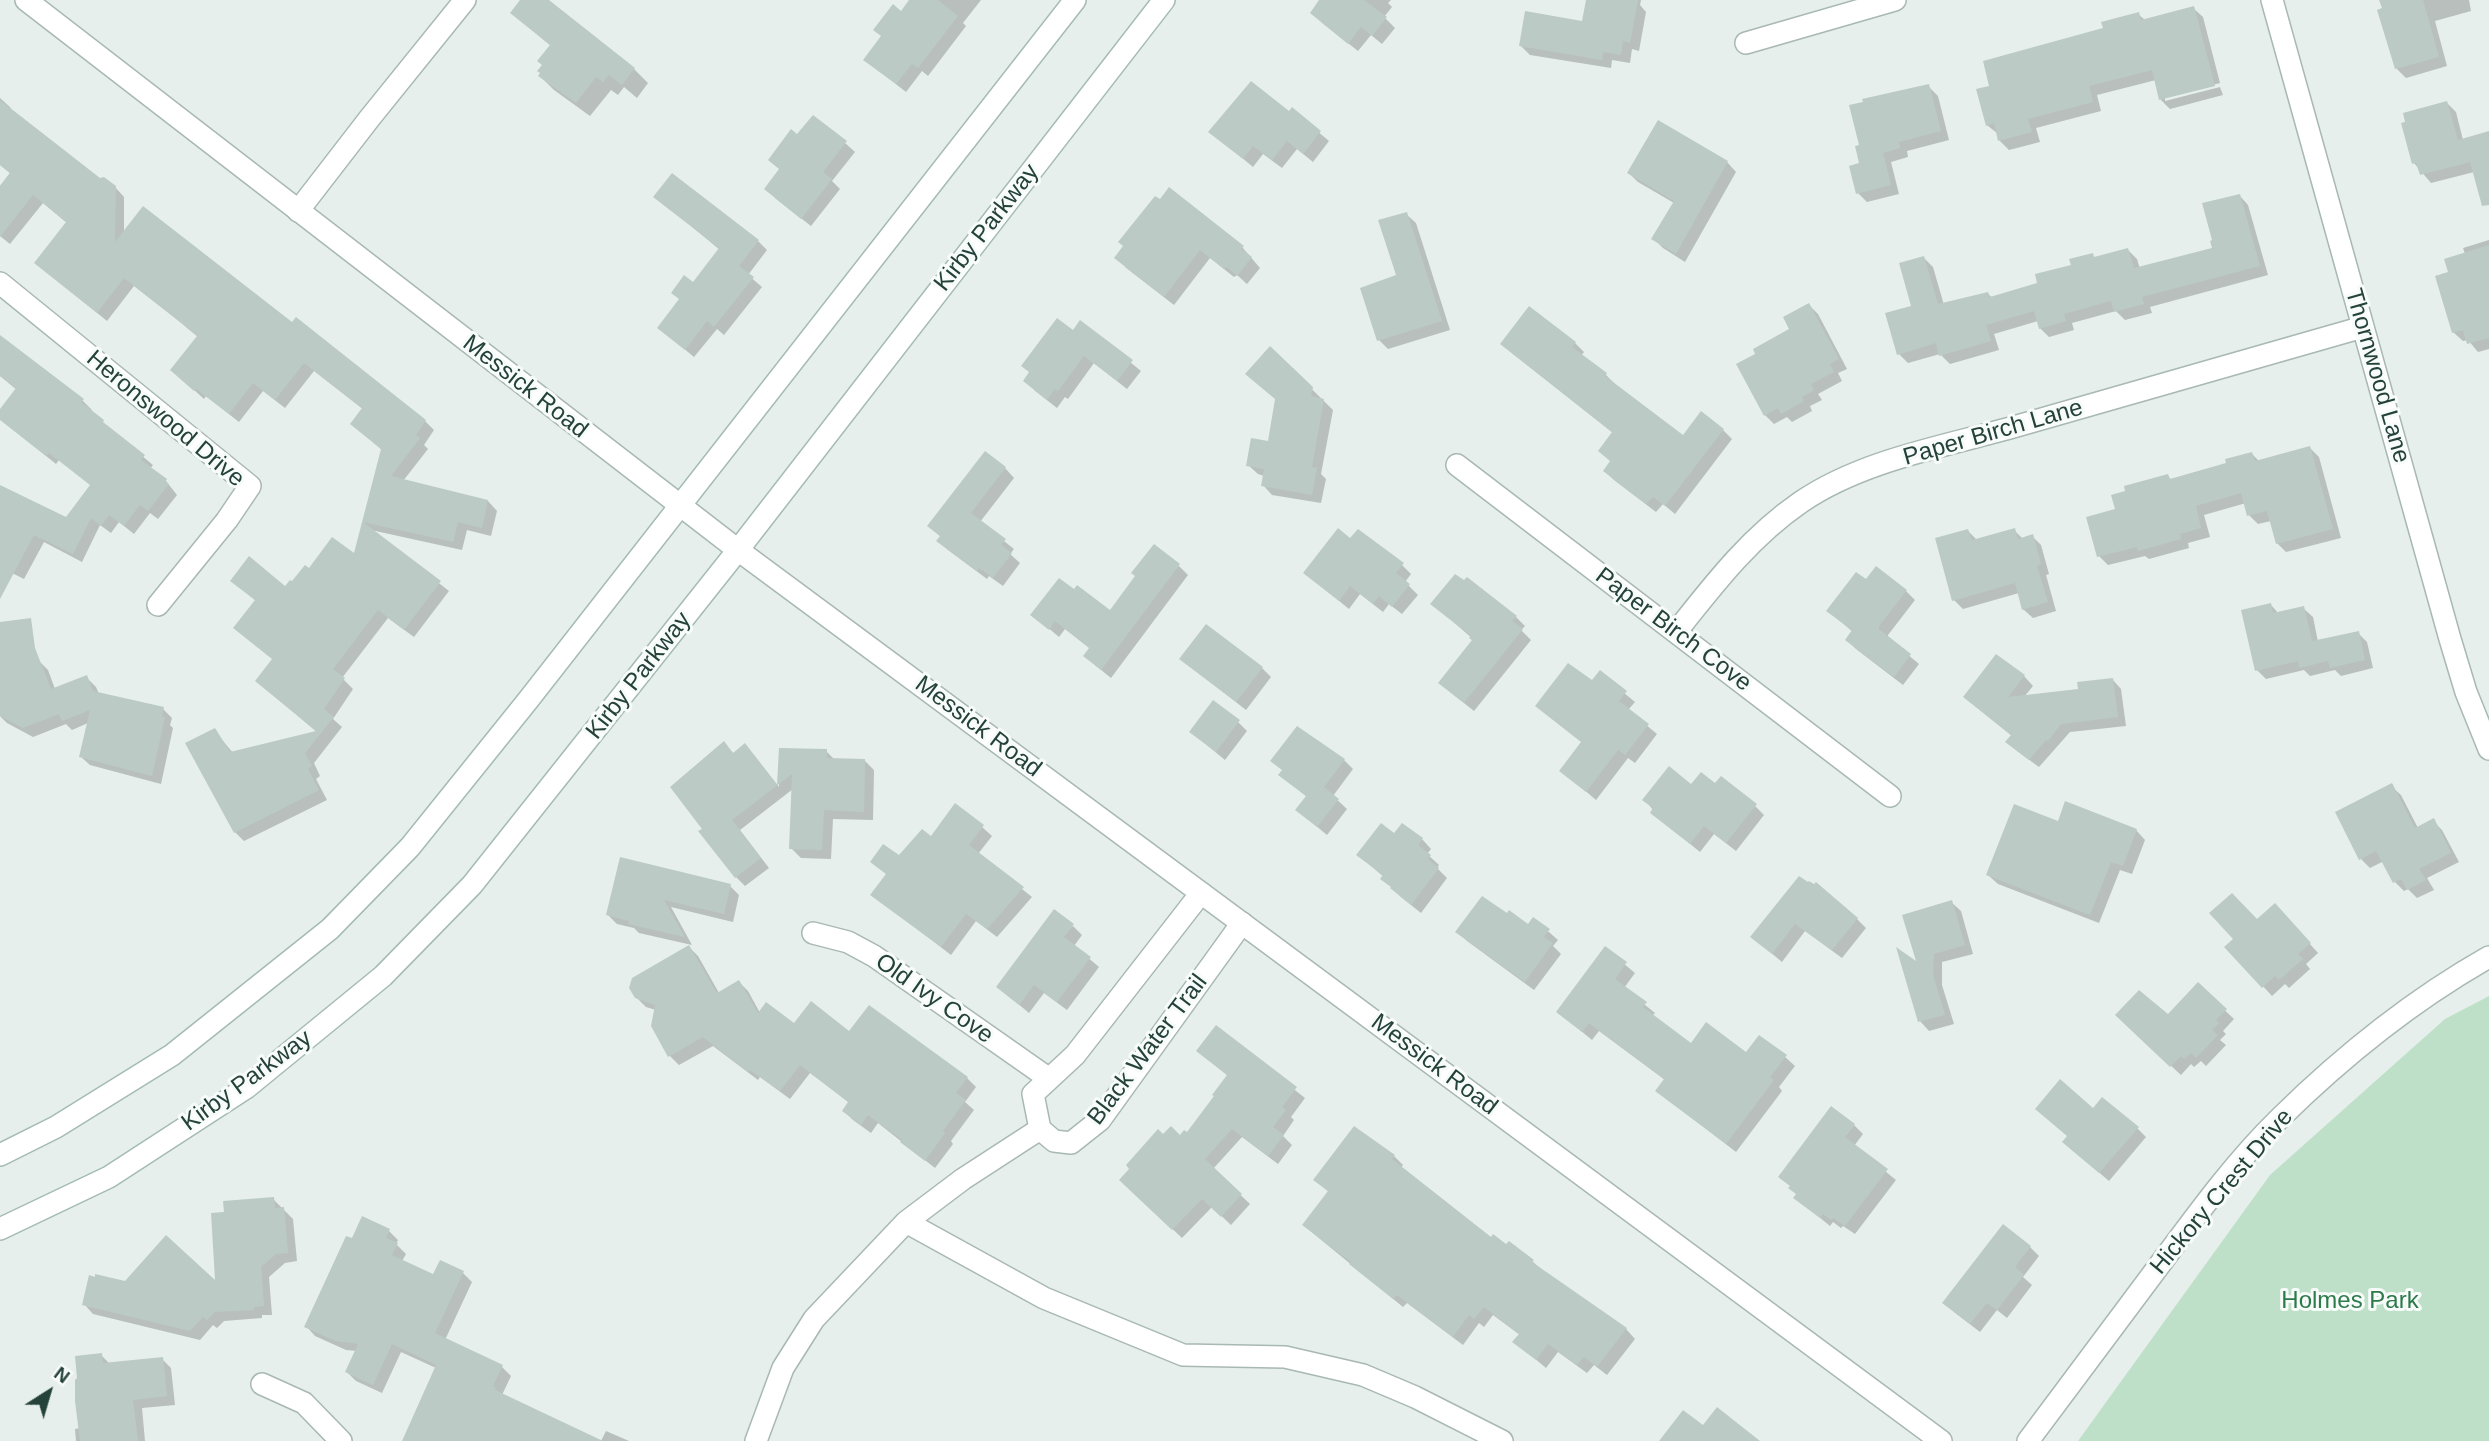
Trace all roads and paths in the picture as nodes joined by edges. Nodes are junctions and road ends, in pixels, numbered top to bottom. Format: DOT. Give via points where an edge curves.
graph roads {
  1 [pos="26,0"];
  2 [pos="465,0"];
  3 [pos="1075,0"];
  4 [pos="1164,0"];
  5 [pos="1895,0"];
  6 [pos="2272,0"];
  7 [pos="1746,43"];
  8 [pos="298,211"];
  9 [pos="0,283"];
  10 [pos="2363,327"];
  11 [pos="1457,464"];
  12 [pos="680,506"];
  13 [pos="738,550"];
  14 [pos="158,605"];
  15 [pos="1676,632"];
  16 [pos="2489,749"];
  17 [pos="1890,796"];
  18 [pos="1201,892"];
  19 [pos="1242,923"];
  20 [pos="813,933"];
  21 [pos="2489,957"];
  22 [pos="1048,1078"];
  23 [pos="1040,1129"];
  24 [pos="0,1156"];
  25 [pos="906,1223"];
  26 [pos="0,1229"];
  27 [pos="262,1384"];
  28 [pos="341,1441"];
  29 [pos="756,1441"];
  30 [pos="1502,1441"];
  31 [pos="1941,1441"];
  32 [pos="2028,1441"];
  1 -- 8 [label="street, Messick Road"];
  2 -- 8 [label="street"];
  3 -- 12 [label="street"];
  4 -- 13 [label="street, Kirby Parkway"];
  5 -- 7 [label="street"];
  6 -- 10 [label="street, Thornwood Lane"];
  8 -- 12 [label="street, Messick Road"];
  9 -- 14 [label="street, Heronswood Drive" via="250,486"];
  10 -- 15 [label="street, Paper Birch Lane" via="1914,455 1836,483 1768,526"];
  10 -- 16 [label="street, Thornwood Lane" via="2462,678"];
  11 -- 15 [label="street, Paper Birch Cove"];
  12 -- 13 [label="street, Messick Road"];
  12 -- 24 [label="street" via="410,847 330,929 172,1055"];
  13 -- 18 [label="street, Messick Road"];
  13 -- 26 [label="street, Kirby Parkway" via="472,886 383,976 246,1088 109,1177"];
  15 -- 17 [label="street, Paper Birch Cove"];
  18 -- 19 [label="street, Messick Road"];
  18 -- 22 [label="street" via="1075,1055"];
  19 -- 23 [label="street, Black Water Trail" via="1100,1120 1071,1143 1054,1141"];
  19 -- 31 [label="street, Messick Road"];
  20 -- 22 [label="street, Old Ivy Cove" via="848,942 874,956"];
  21 -- 32 [label="street, Hickory Crest Drive" via="2395,1020 2278,1120 2181,1236"];
  22 -- 23 [label="street" via="1033,1094"];
  23 -- 25 [label="street"];
  25 -- 29 [label="street" via="814,1319 783,1368"];
  25 -- 30 [label="street" via="1044,1298 1183,1355 1285,1357 1363,1375"];
  27 -- 28 [label="street" via="304,1403"];
}
